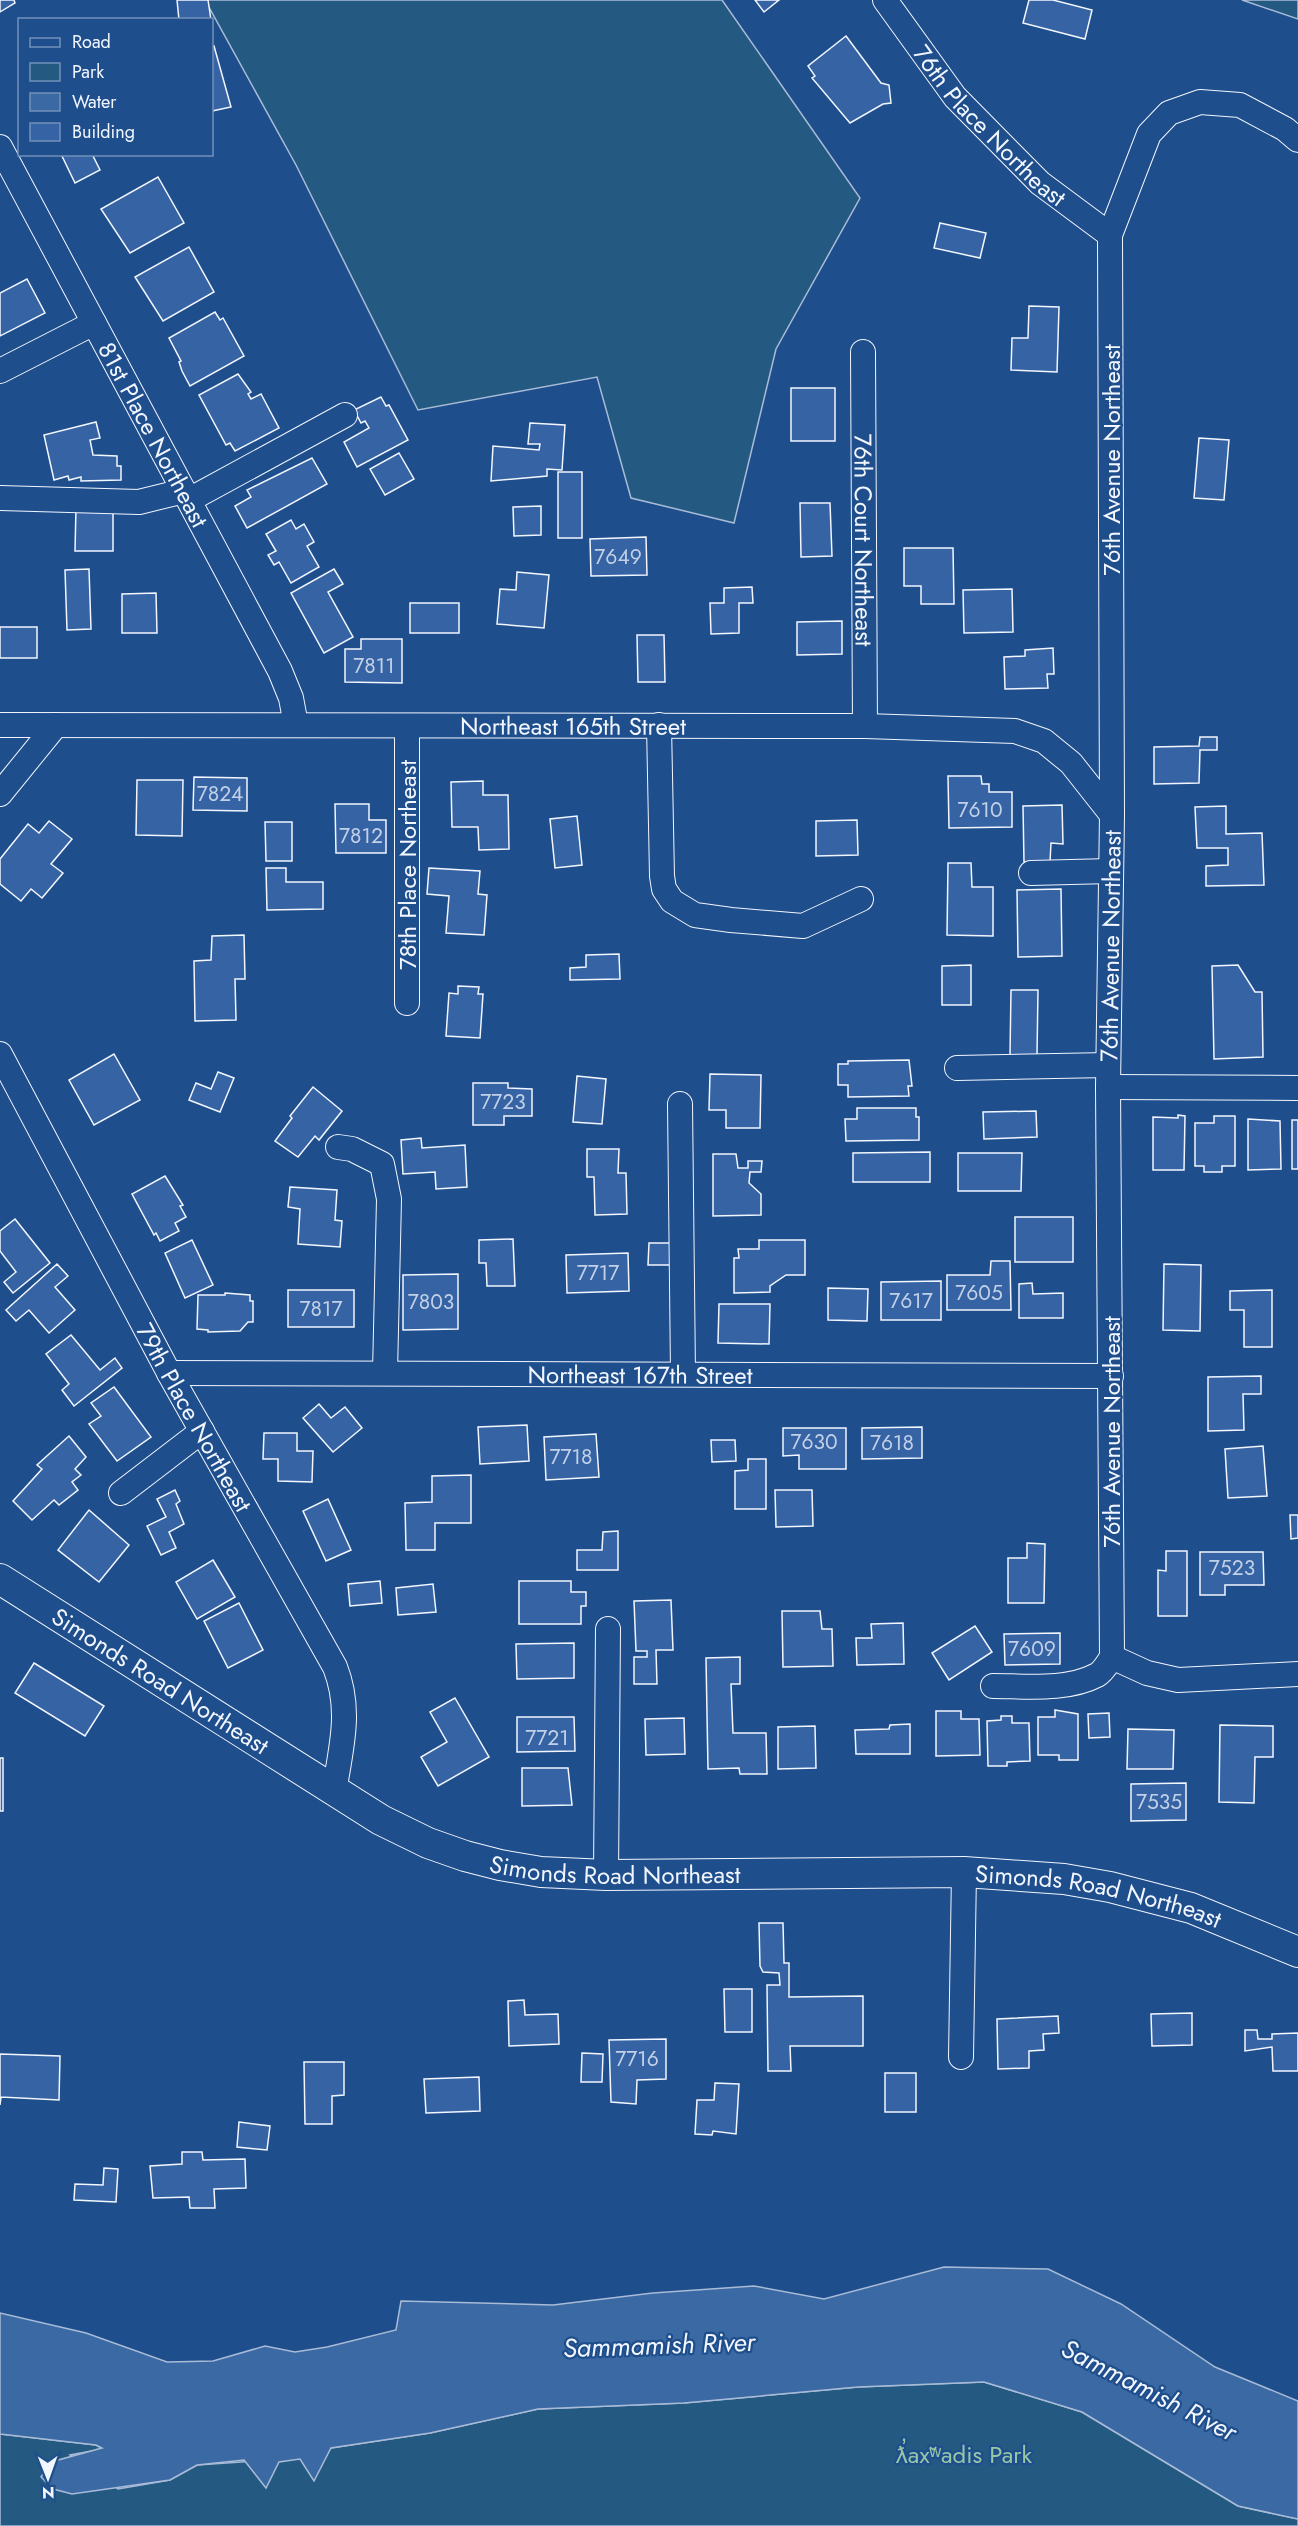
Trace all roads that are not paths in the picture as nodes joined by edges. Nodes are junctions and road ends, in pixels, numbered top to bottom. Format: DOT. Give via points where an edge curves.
graph roads {
  1 [pos="885,0"];
  2 [pos="1298,140"];
  3 [pos="0,147"];
  4 [pos="1110,235"];
  5 [pos="94,324"];
  6 [pos="863,352"];
  7 [pos="0,371"];
  8 [pos="345,415"];
  9 [pos="187,495"];
  10 [pos="0,498"];
  11 [pos="0,725"];
  12 [pos="56,725"];
  13 [pos="296,725"];
  14 [pos="659,725"];
  15 [pos="865,726"];
  16 [pos="407,727"];
  17 [pos="0,794"];
  18 [pos="1112,815"];
  19 [pos="1111,871"];
  20 [pos="1031,873"];
  21 [pos="861,898"];
  22 [pos="407,1003"];
  23 [pos="0,1053"];
  24 [pos="957,1068"];
  25 [pos="1108,1076"];
  26 [pos="1298,1088"];
  27 [pos="680,1104"];
  28 [pos="338,1147"];
  29 [pos="169,1373"];
  30 [pos="385,1373"];
  31 [pos="683,1374"];
  32 [pos="1111,1376"];
  33 [pos="202,1431"];
  34 [pos="121,1493"];
  35 [pos="0,1579"];
  36 [pos="608,1629"];
  37 [pos="1112,1657"];
  38 [pos="1298,1674"];
  39 [pos="993,1686"];
  40 [pos="334,1792"];
  41 [pos="964,1872"];
  42 [pos="606,1875"];
  43 [pos="1298,1952"];
  44 [pos="961,2056"];
  1 -- 4 [label="street, 76th Place Northeast" via="955,97 1040,183"];
  2 -- 4 [label="street" via="1240,105 1200,102 1169,113 1149,134"];
  3 -- 5 [label="street, 81st Place Northeast"];
  4 -- 18 [label="street, 76th Avenue Northeast"];
  5 -- 7 [label="street"];
  5 -- 9 [label="street, 81st Place Northeast"];
  6 -- 15 [label="street, 76th Court Northeast"];
  8 -- 9 [label="street"];
  9 -- 10 [label="street" via="139,502"];
  9 -- 13 [label="street, 81st Place Northeast" via="280,671"];
  11 -- 12 [label="street, Northeast 165th Street"];
  12 -- 13 [label="street, Northeast 165th Street"];
  12 -- 17 [label="street"];
  13 -- 16 [label="street, Northeast 165th Street"];
  14 -- 15 [label="street, Northeast 165th Street"];
  14 -- 16 [label="street, Northeast 165th Street"];
  14 -- 21 [label="street" via="662,876 672,902 695,915 803,926"];
  15 -- 18 [label="street, Northeast 165th Street" via="1015,731 1044,741 1071,763"];
  16 -- 22 [label="street, 78th Place Northeast"];
  18 -- 19 [label="street, 76th Avenue Northeast"];
  19 -- 20 [label="street"];
  19 -- 25 [label="street, 76th Avenue Northeast"];
  23 -- 29 [label="street, 79th Place Northeast"];
  24 -- 25 [label="street"];
  25 -- 26 [label="street"];
  25 -- 32 [label="street, 76th Avenue Northeast"];
  27 -- 31 [label="street"];
  28 -- 30 [label="street" via="352,1149 382,1164 389,1199"];
  29 -- 30 [label="street, Northeast 167th Street"];
  29 -- 33 [label="street, 79th Place Northeast"];
  30 -- 31 [label="street, Northeast 167th Street"];
  31 -- 32 [label="street, Northeast 167th Street"];
  32 -- 37 [label="street, 76th Avenue Northeast"];
  33 -- 34 [label="street"];
  33 -- 40 [label="street, 79th Place Northeast" via="335,1667 343,1688 346,1709"];
  35 -- 40 [label="main road, Simonds Road Northeast"];
  36 -- 42 [label="street"];
  37 -- 38 [label="street" via="1147,1673 1178,1680"];
  37 -- 39 [label="street" via="1099,1674 1079,1681 1045,1686"];
  40 -- 42 [label="main road, Simonds Road Northeast" via="428,1843 465,1856 541,1872"];
  41 -- 42 [label="main road, Simonds Road Northeast"];
  41 -- 43 [label="main road, Simonds Road Northeast" via="1110,1887 1191,1908"];
  41 -- 44 [label="street"];
}
